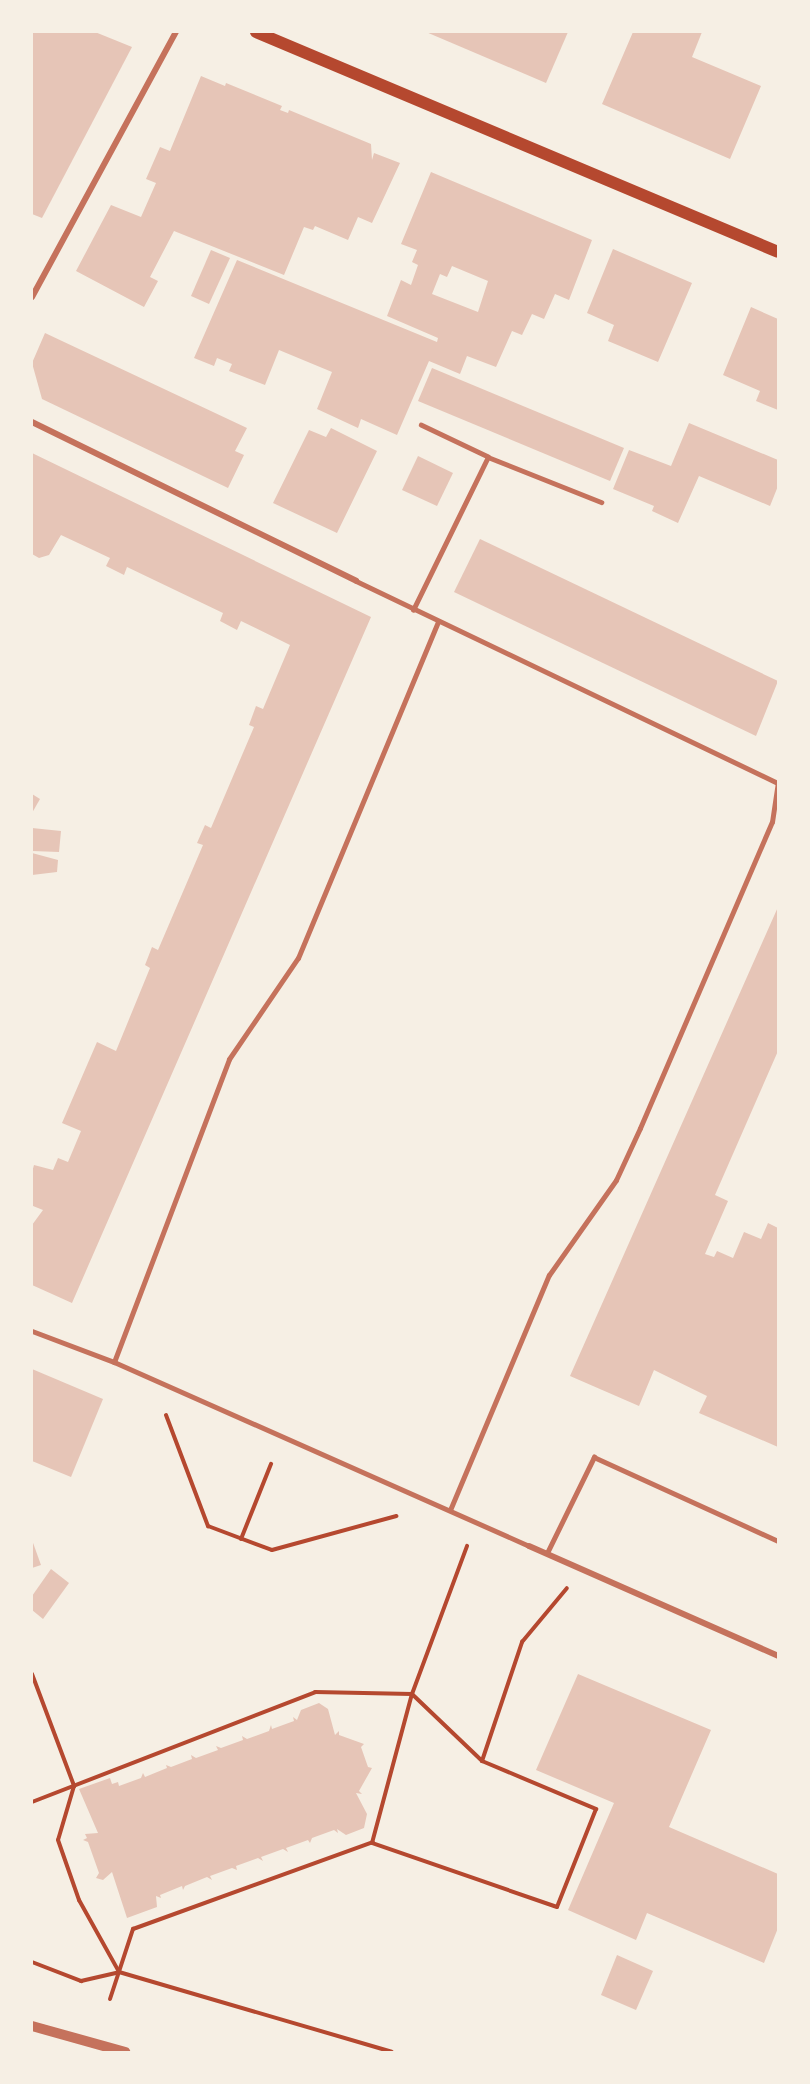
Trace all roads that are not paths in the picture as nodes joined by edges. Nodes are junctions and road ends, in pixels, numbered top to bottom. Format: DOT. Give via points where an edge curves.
graph roads {
  1 [pos="176,32"];
  2 [pos="256,32"];
  3 [pos="778,252"];
  4 [pos="32,297"];
  5 [pos="32,422"];
  6 [pos="421,425"];
  7 [pos="488,457"];
  8 [pos="601,502"];
  9 [pos="356,581"];
  10 [pos="413,610"];
  11 [pos="438,621"];
  12 [pos="778,782"];
  13 [pos="32,1330"];
  14 [pos="114,1362"];
  15 [pos="450,1510"];
  16 [pos="778,1541"];
  17 [pos="529,1546"];
  18 [pos="547,1553"];
  19 [pos="778,1656"];
  20 [pos="32,2026"];
  21 [pos="125,2052"];
  1 -- 4 [label="street"];
  2 -- 3 [label="main road"];
  5 -- 9 [label="street"];
  6 -- 7 [label="lane"];
  7 -- 8 [label="lane"];
  7 -- 10 [label="lane"];
  9 -- 10 [label="street"];
  10 -- 11 [label="street"];
  11 -- 12 [label="street"];
  11 -- 14 [label="street" via="298,958 229,1059"];
  12 -- 15 [label="street" via="772,822 635,1139 616,1180 549,1275"];
  13 -- 14 [label="street"];
  14 -- 15 [label="street"];
  15 -- 17 [label="street"];
  16 -- 18 [label="lane" via="594,1456"];
  17 -- 18 [label="street"];
  18 -- 19 [label="street"];
  20 -- 21 [label="street"];
}
